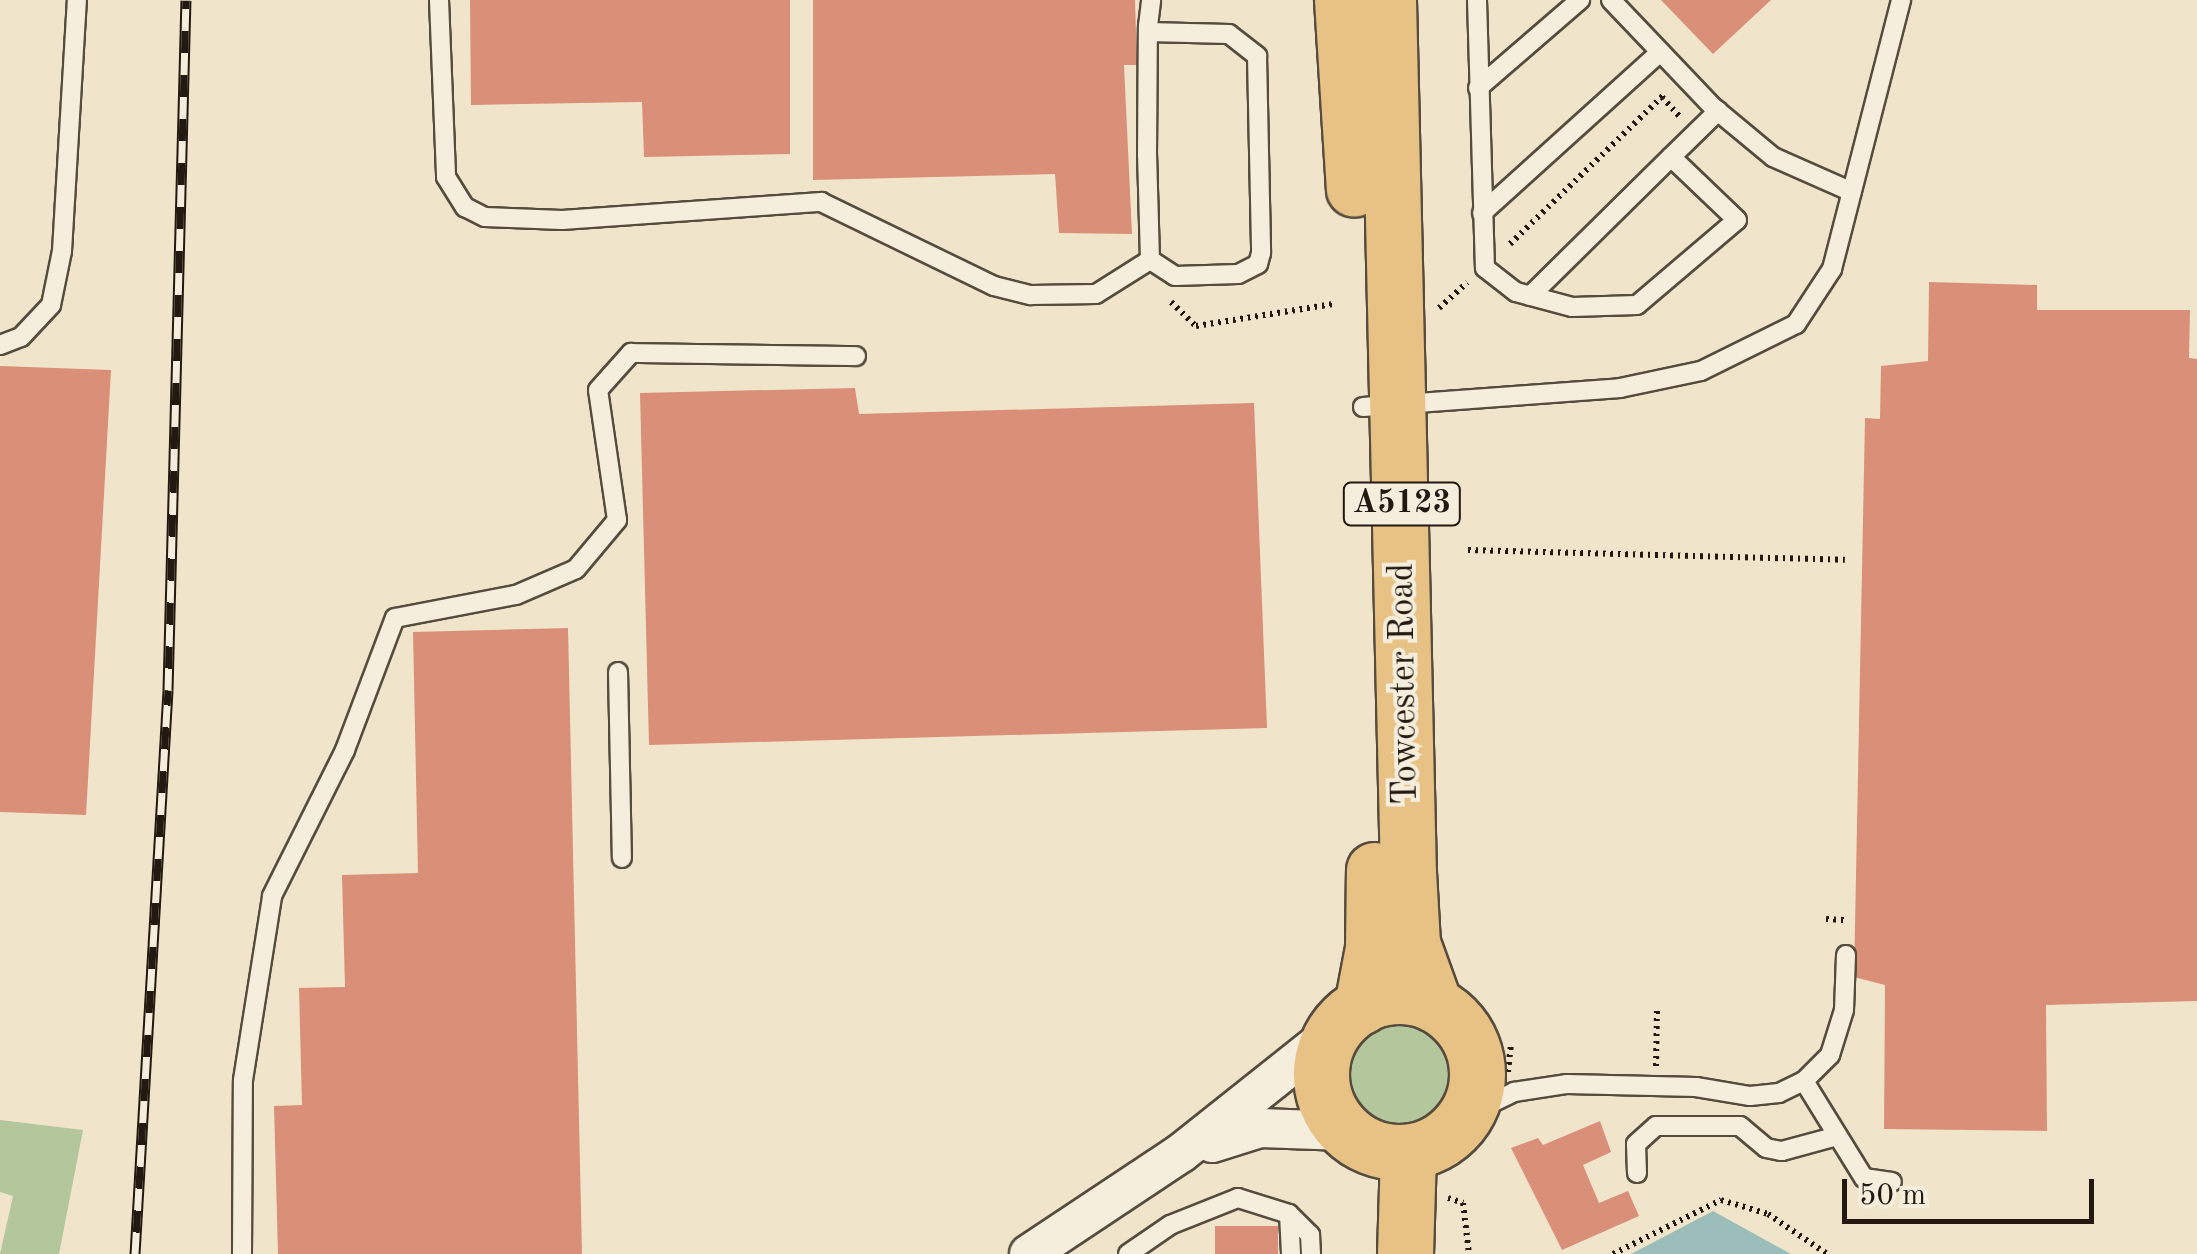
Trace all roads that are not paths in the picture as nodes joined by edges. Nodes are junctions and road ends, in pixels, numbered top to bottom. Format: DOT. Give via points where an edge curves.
graph roads {
  1 [pos="77,0"];
  2 [pos="439,0"];
  3 [pos="1150,0"];
  4 [pos="1327,0"];
  5 [pos="1342,0"];
  6 [pos="1388,0"];
  7 [pos="1477,0"];
  8 [pos="1580,0"];
  9 [pos="1611,0"];
  10 [pos="1901,0"];
  11 [pos="1148,32"];
  12 [pos="1660,52"];
  13 [pos="1478,88"];
  14 [pos="1718,111"];
  15 [pos="1352,144"];
  16 [pos="1671,157"];
  17 [pos="1852,192"];
  18 [pos="1482,213"];
  19 [pos="1143,264"];
  20 [pos="1530,296"];
  21 [pos="0,344"];
  22 [pos="856,356"];
  23 [pos="1382,406"];
  24 [pos="618,672"];
  25 [pos="622,858"];
  26 [pos="1846,955"];
  27 [pos="1434,1004"];
  28 [pos="1347,1019"];
  29 [pos="1804,1081"];
  30 [pos="1466,1116"];
  31 [pos="1345,1132"];
  32 [pos="1834,1137"];
  33 [pos="1408,1152"];
  34 [pos="1181,1154"];
  35 [pos="1637,1173"];
  36 [pos="1892,1182"];
  37 [pos="1288,1214"];
  38 [pos="242,1254"];
  39 [pos="1029,1254"];
  40 [pos="1128,1254"];
  41 [pos="1291,1254"];
  42 [pos="1311,1254"];
  43 [pos="1404,1254"];
  1 -- 21 [label="lane" via="62,251 51,305 20,338"];
  2 -- 19 [label="lane" via="446,177 465,207 485,218 562,220 821,202 994,286 1031,295 1096,294"];
  3 -- 11 [label="lane"];
  4 -- 15 [label="lane"];
  5 -- 15 [label="main road, Towcester Road / A5123"];
  6 -- 23 [label="main road, Towcester Road / A5123" via="1397,346"];
  7 -- 13 [label="lane"];
  8 -- 13 [label="lane"];
  9 -- 12 [label="lane"];
  10 -- 17 [label="lane"];
  11 -- 19 [label="lane"];
  11 -- 19 [label="lane" via="1229,34 1257,56 1258,264 1212,278 1176,276"];
  12 -- 14 [label="lane"];
  12 -- 18 [label="lane"];
  13 -- 18 [label="lane"];
  14 -- 16 [label="lane"];
  14 -- 17 [label="lane" via="1773,157"];
  15 -- 23 [label="main road, Towcester Road / A5123"];
  16 -- 20 [label="lane"];
  16 -- 20 [label="lane" via="1737,220 1725,232 1637,306 1572,307"];
  17 -- 23 [label="lane" via="1832,269 1796,324 1701,371 1620,388"];
  18 -- 20 [label="lane" via="1485,268"];
  22 -- 38 [label="lane" via="630,353 598,390 617,520 576,569 516,595 395,618 345,750 272,896 243,1080"];
  23 -- 27 [label="main road, Towcester Road / A5123" via="1412,943"];
  23 -- 28 [label="main road, Towcester Road / A5123" via="1375,896"];
  24 -- 25 [label="lane"];
  26 -- 29 [label="lane" via="1844,1010 1830,1055"];
  27 -- 28 [label="main road" via="1377,997"];
  27 -- 30 [label="main road, A5123" via="1462,1026 1476,1059"];
  28 -- 31 [label="main road, A5123" via="1320,1078 1324,1099"];
  28 -- 34 [label="street"];
  29 -- 30 [label="lane" via="1750,1096 1568,1084 1514,1092"];
  29 -- 32 [label="lane"];
  30 -- 33 [label="main road" via="1430,1147"];
  31 -- 33 [label="main road" via="1385,1151"];
  31 -- 34 [label="street" via="1260,1128"];
  32 -- 35 [label="lane" via="1782,1151 1766,1148 1740,1126 1656,1126 1636,1144"];
  32 -- 36 [label="lane" via="1864,1178"];
  33 -- 43 [label="main road"];
  34 -- 39 [label="street"];
  37 -- 40 [label="lane" via="1238,1198 1170,1225"];
  37 -- 41 [label="lane"];
  37 -- 42 [label="lane" via="1310,1235"];
}
